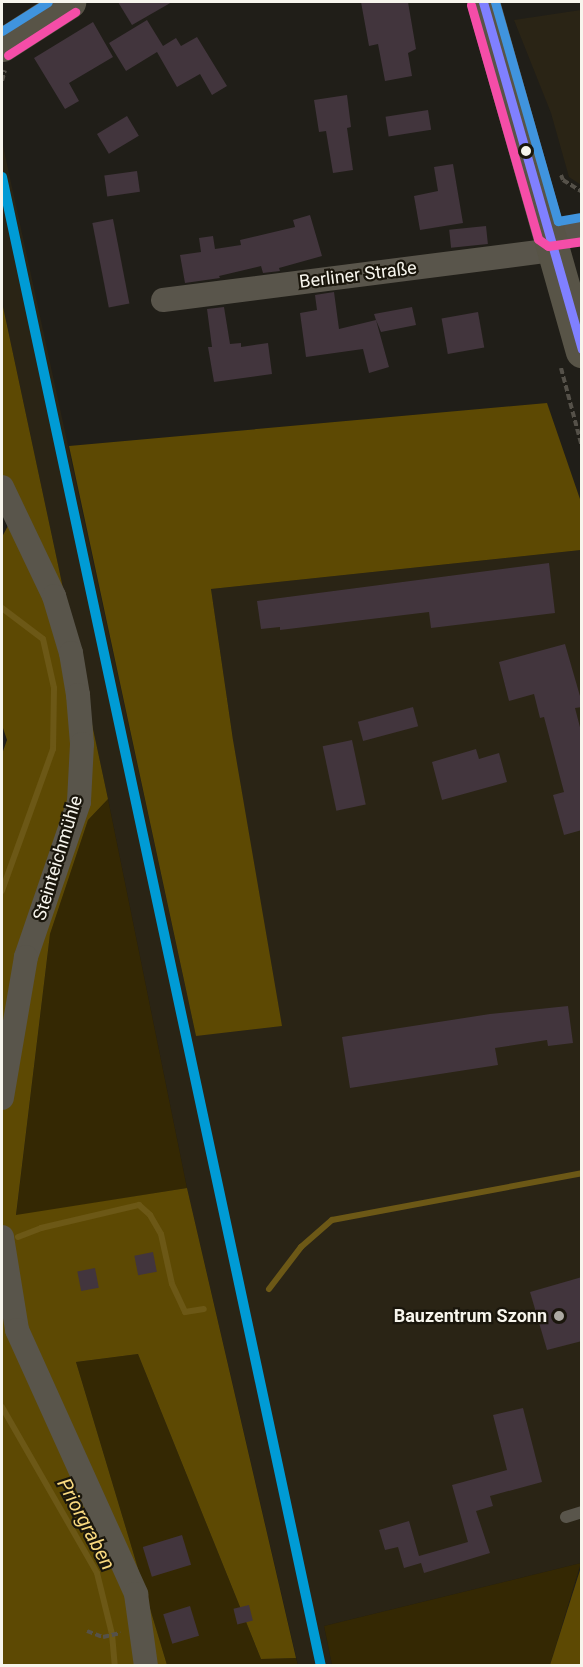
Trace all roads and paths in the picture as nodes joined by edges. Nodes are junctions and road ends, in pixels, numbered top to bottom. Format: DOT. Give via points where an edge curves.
graph roads {
  1 [pos="69,2"];
  2 [pos="483,2"];
  3 [pos="2,45"];
  4 [pos="559,169"];
  5 [pos="582,192"];
  6 [pos="582,229"];
  7 [pos="552,242"];
  8 [pos="163,300"];
  9 [pos="570,356"];
  10 [pos="582,447"];
  11 [pos="2,487"];
  12 [pos="2,1098"];
  13 [pos="2,1237"];
  14 [pos="582,1512"];
  15 [pos="566,1517"];
  16 [pos="87,1631"];
  17 [pos="124,1632"];
  18 [pos="146,1665"];
  1 -- 3 [label="main road"];
  2 -- 7 [label="main road"];
  4 -- 5 [label="path" via="563,180"];
  6 -- 7 [label="street, Berliner Straße"];
  7 -- 8 [label="street, Berliner Straße"];
  7 -- 9 [label="main road"];
  9 -- 10 [label="path"];
  11 -- 12 [label="street, Steinteichmühle" via="54,596 71,653 82,744 79,802 26,957"];
  13 -- 18 [label="street" via="17,1330 136,1594"];
  14 -- 15 [label="lane"];
  16 -- 17 [label="path" via="103,1637"];
}
